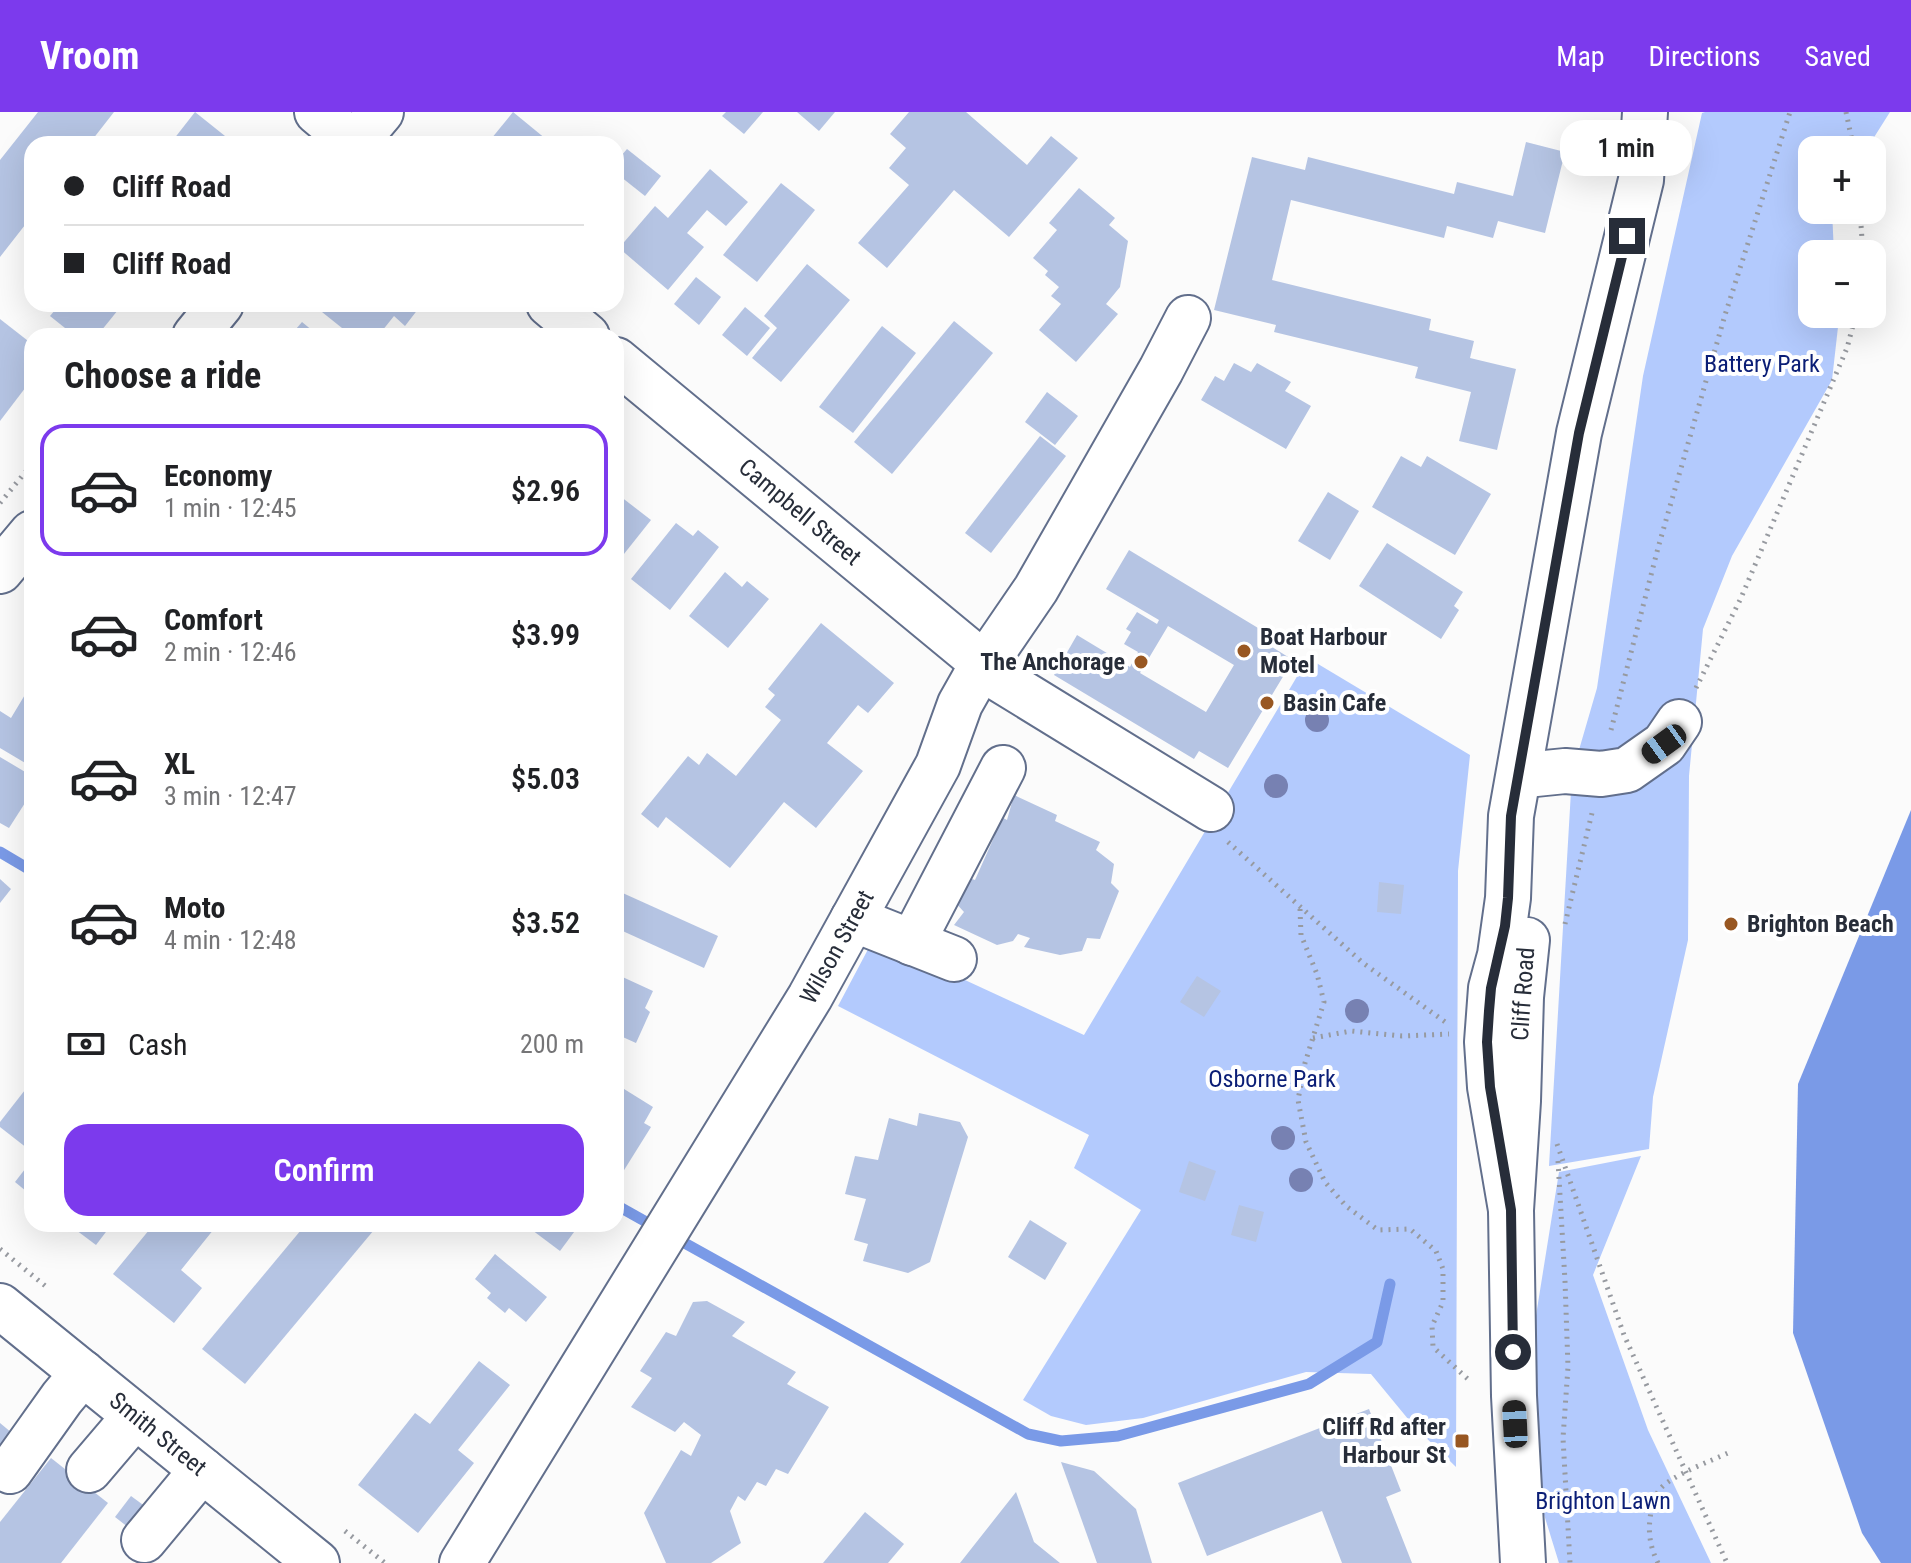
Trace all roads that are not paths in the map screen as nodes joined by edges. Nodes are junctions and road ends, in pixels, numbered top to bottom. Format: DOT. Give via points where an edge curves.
graph roads {
  1 [pos="317,112"];
  2 [pos="381,112"];
  3 [pos="1645,112"];
  4 [pos="346,136"];
  5 [pos="362,136"];
  6 [pos="214,312"];
  7 [pos="558,312"];
  8 [pos="1188,318"];
  9 [pos="202,328"];
  10 [pos="578,328"];
  11 [pos="624,367"];
  12 [pos="24,542"];
  13 [pos="0,571"];
  14 [pos="984,664"];
  15 [pos="1679,722"];
  16 [pos="1526,729"];
  17 [pos="1003,768"];
  18 [pos="1526,775"];
  19 [pos="1216,822"];
  20 [pos="853,919"];
  21 [pos="912,943"];
  22 [pos="954,959"];
  23 [pos="1511,1210"];
  24 [pos="6,1322"];
  25 [pos="83,1373"];
  26 [pos="135,1416"];
  27 [pos="89,1470"];
  28 [pos="202,1470"];
  29 [pos="10,1471"];
  30 [pos="144,1540"];
  31 [pos="317,1563"];
  32 [pos="462,1563"];
  33 [pos="1523,1563"];
  1 -- 4 [label="street"];
  2 -- 5 [label="street"];
  3 -- 16 [label="street, Cliff Road" via="1641,180 1579,433"];
  6 -- 9 [label="street"];
  7 -- 10 [label="street"];
  8 -- 14 [label="street, Wilson Street" via="1036,589"];
  11 -- 14 [label="street, Campbell Street"];
  12 -- 13 [label="street"];
  14 -- 19 [label="street, Campbell Street"];
  14 -- 20 [label="street, Wilson Street" via="960,704 938,765"];
  15 -- 18 [label="street" via="1664,744 1627,770"];
  16 -- 18 [label="street, Cliff Road"];
  16 -- 23 [label="street, Cliff Road" via="1511,816 1508,898 1487,1042"];
  17 -- 21 [label="street"];
  18 -- 23 [label="street, Cliff Road" via="1528,923"];
  20 -- 21 [label="street"];
  20 -- 32 [label="street, Wilson Street"];
  21 -- 22 [label="street"];
  23 -- 33 [label="street, Cliff Road"];
  24 -- 25 [label="street, Smith Street"];
  25 -- 26 [label="street, Smith Street"];
  25 -- 29 [label="street"];
  26 -- 27 [label="street"];
  26 -- 28 [label="street, Smith Street"];
  28 -- 30 [label="street"];
  28 -- 31 [label="street, Smith Street"];
}
